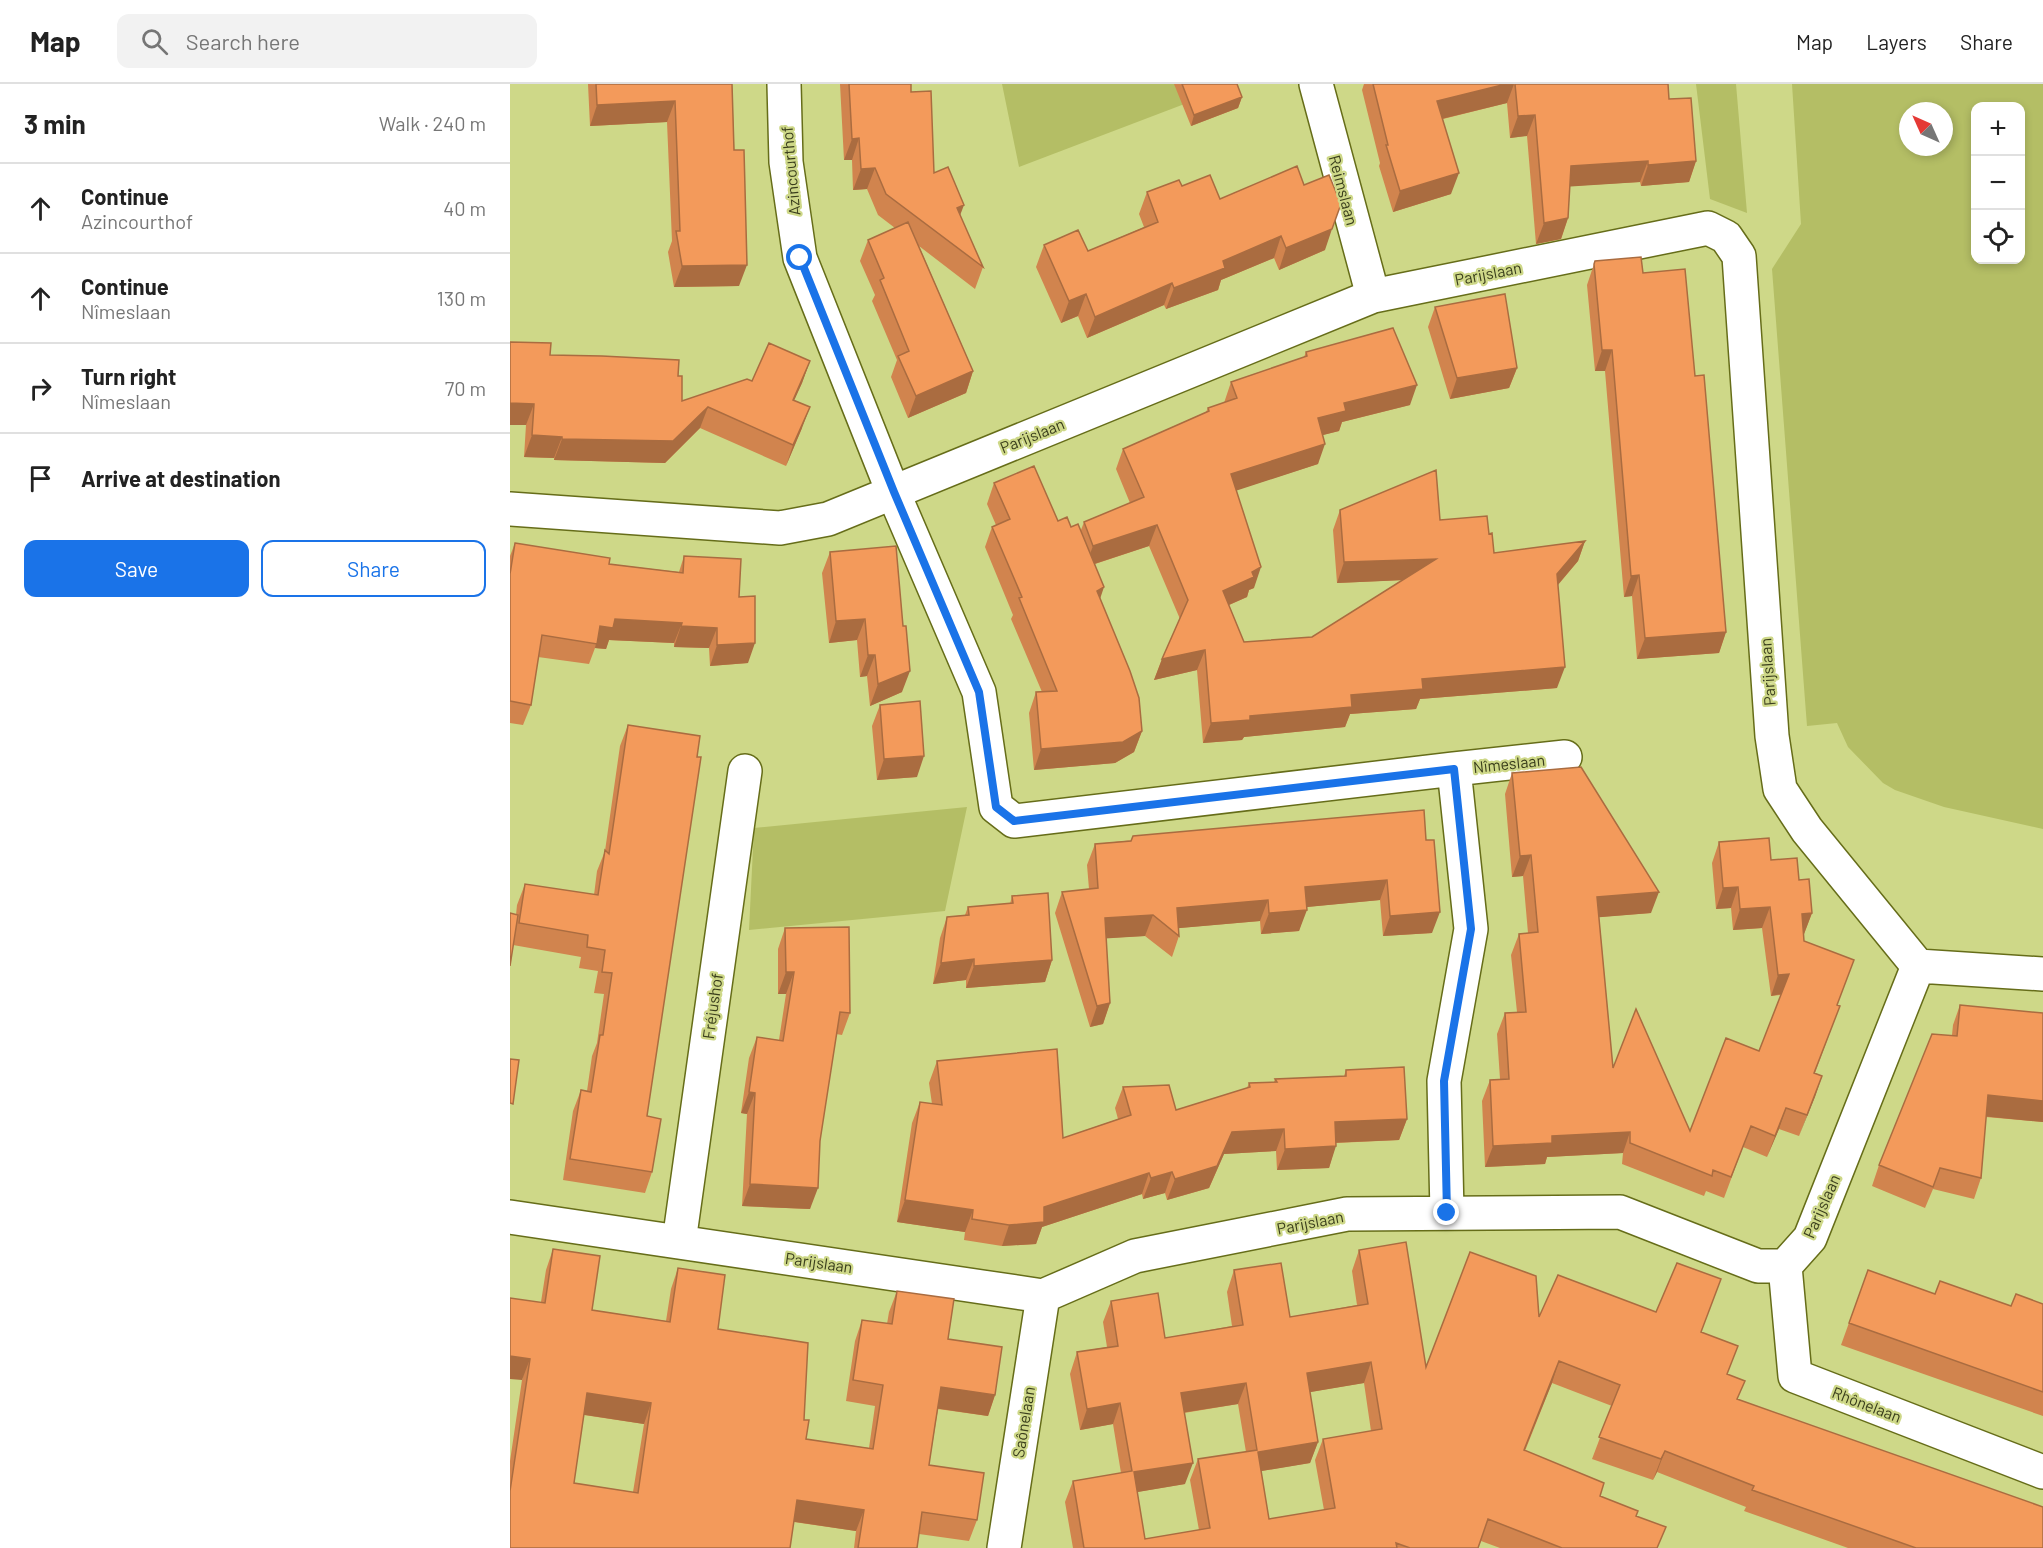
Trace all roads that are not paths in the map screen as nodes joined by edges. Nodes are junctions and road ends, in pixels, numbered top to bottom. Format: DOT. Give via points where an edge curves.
graph roads {
  1 [pos="784,84"];
  2 [pos="1316,84"];
  3 [pos="1373,296"];
  4 [pos="894,492"];
  5 [pos="510,509"];
  6 [pos="1565,757"];
  7 [pos="1454,769"];
  8 [pos="745,771"];
  9 [pos="1918,966"];
  10 [pos="2043,974"];
  11 [pos="1447,1213"];
  12 [pos="510,1217"];
  13 [pos="679,1242"];
  14 [pos="1785,1266"];
  15 [pos="1043,1296"];
  16 [pos="2043,1472"];
  17 [pos="1004,1548"];
  1 -- 4 [label="street, Azincourthof" via="786,162 800,258"];
  2 -- 3 [label="street, Reimslaan"];
  3 -- 4 [label="street, Parijslaan"];
  3 -- 9 [label="street, Parijslaan" via="1708,228 1725,237 1739,255 1772,736 1780,789 1807,830"];
  4 -- 5 [label="street, Parijslaan" via="828,519 780,528"];
  4 -- 7 [label="street, Nîmeslaan" via="979,692 996,807 1014,821"];
  6 -- 7 [label="street, Nîmeslaan"];
  7 -- 11 [label="street, Nîmeslaan" via="1471,929 1444,1081"];
  8 -- 13 [label="street, Fréjushof"];
  9 -- 10 [label="street"];
  9 -- 14 [label="street, Parijslaan" via="1810,1238"];
  11 -- 14 [label="street, Parijslaan" via="1620,1212 1758,1266"];
  11 -- 15 [label="street, Parijslaan" via="1347,1214 1136,1256"];
  12 -- 13 [label="street, Parijslaan"];
  13 -- 15 [label="street, Parijslaan"];
  14 -- 16 [label="street, Rhônelaan" via="1795,1376"];
  15 -- 17 [label="street, Saônelaan"];
}
